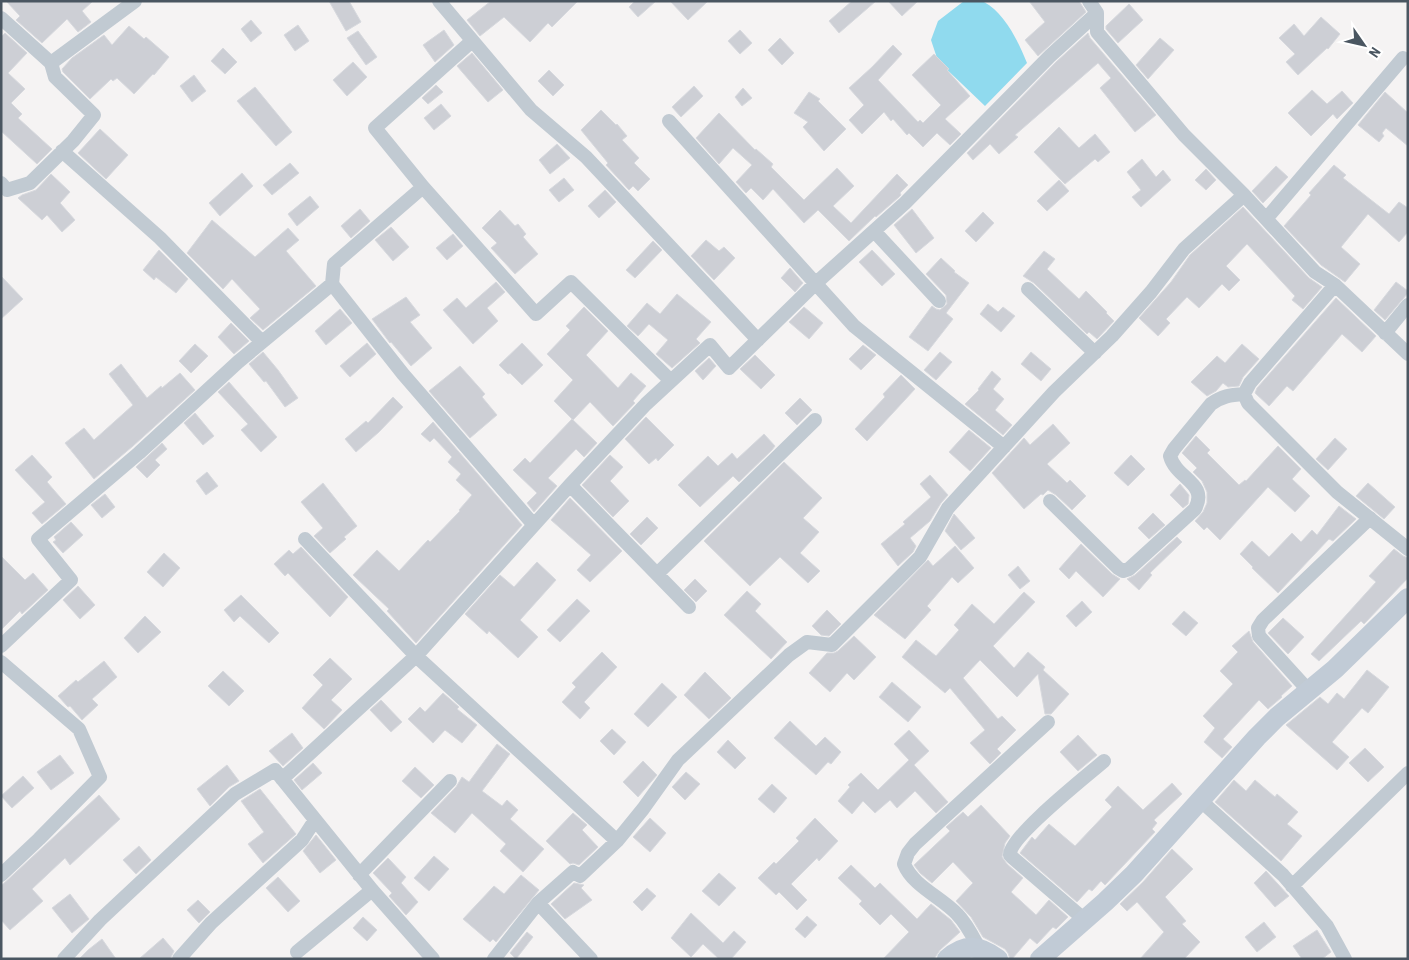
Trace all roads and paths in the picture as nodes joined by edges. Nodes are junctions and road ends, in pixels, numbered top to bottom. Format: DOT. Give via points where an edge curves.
graph roads {
  1 [pos="136,1"];
  2 [pos="439,1"];
  3 [pos="1089,1"];
  4 [pos="1097,13"];
  5 [pos="3,22"];
  6 [pos="472,41"];
  7 [pos="1403,58"];
  8 [pos="51,63"];
  9 [pos="670,121"];
  10 [pos="62,152"];
  11 [pos="1,183"];
  12 [pos="423,187"];
  13 [pos="1244,195"];
  14 [pos="1266,219"];
  15 [pos="874,231"];
  16 [pos="816,283"];
  17 [pos="332,284"];
  18 [pos="1336,285"];
  19 [pos="1028,289"];
  20 [pos="939,301"];
  21 [pos="1408,305"];
  22 [pos="1385,333"];
  23 [pos="758,340"];
  24 [pos="262,342"];
  25 [pos="1095,352"];
  26 [pos="1408,354"];
  27 [pos="671,381"];
  28 [pos="1244,394"];
  29 [pos="815,420"];
  30 [pos="1004,447"];
  31 [pos="570,485"];
  32 [pos="1050,501"];
  33 [pos="1370,518"];
  34 [pos="533,524"];
  35 [pos="305,539"];
  36 [pos="1408,549"];
  37 [pos="657,574"];
  38 [pos="1408,598"];
  39 [pos="689,607"];
  40 [pos="1,646"];
  41 [pos="416,656"];
  42 [pos="1,662"];
  43 [pos="1309,691"];
  44 [pos="1048,722"];
  45 [pos="1104,761"];
  46 [pos="1408,773"];
  47 [pos="282,779"];
  48 [pos="450,781"];
  49 [pos="1200,800"];
  50 [pos="315,820"];
  51 [pos="617,841"];
  52 [pos="1,875"];
  53 [pos="359,875"];
  54 [pos="1292,886"];
  55 [pos="372,890"];
  56 [pos="538,904"];
  57 [pos="1085,920"];
  58 [pos="297,952"];
  59 [pos="992,956"];
  60 [pos="64,959"];
  61 [pos="179,959"];
  62 [pos="433,959"];
  63 [pos="494,959"];
  64 [pos="591,959"];
  65 [pos="947,959"];
  66 [pos="1040,959"];
  67 [pos="1345,959"];
  1 -- 8 [label="street"];
  2 -- 6 [label="street"];
  3 -- 4 [label="street"];
  4 -- 13 [label="street" via="1097,32 1184,135"];
  4 -- 15 [label="street"];
  5 -- 8 [label="street"];
  6 -- 12 [label="street" via="375,128"];
  6 -- 23 [label="street" via="531,110 586,157"];
  7 -- 14 [label="street"];
  8 -- 10 [label="street" via="55,77 94,115"];
  9 -- 16 [label="street"];
  10 -- 11 [label="street" via="30,183 7,190"];
  10 -- 24 [label="street" via="160,238"];
  12 -- 17 [label="street" via="334,264"];
  12 -- 27 [label="street" via="536,314 571,282"];
  13 -- 14 [label="street"];
  13 -- 25 [label="street" via="1184,249 1151,292"];
  14 -- 18 [label="street" via="1315,272"];
  15 -- 16 [label="street"];
  15 -- 20 [label="street"];
  16 -- 23 [label="street"];
  16 -- 30 [label="street" via="854,326"];
  17 -- 24 [label="street"];
  17 -- 34 [label="street" via="403,374"];
  18 -- 22 [label="street"];
  18 -- 28 [label="street" via="1250,382"];
  19 -- 25 [label="street"];
  21 -- 22 [label="street"];
  22 -- 26 [label="street"];
  23 -- 27 [label="street" via="729,368 710,345"];
  24 -- 40 [label="street" via="38,539 71,580"];
  25 -- 30 [label="street"];
  27 -- 31 [label="street"];
  28 -- 32 [label="street" via="1218,398 1174,449 1171,461 1196,488 1199,501 1129,569 1118,568"];
  28 -- 33 [label="street" via="1248,404 1294,450 1337,492"];
  29 -- 37 [label="street"];
  30 -- 51 [label="street" via="948,508 920,557 832,645 807,642 788,655 729,710 678,760"];
  31 -- 34 [label="street"];
  31 -- 37 [label="street"];
  33 -- 36 [label="street"];
  33 -- 43 [label="street" via="1258,628 1259,636"];
  34 -- 41 [label="street"];
  35 -- 41 [label="street"];
  37 -- 39 [label="street"];
  38 -- 43 [label="street"];
  41 -- 47 [label="street"];
  41 -- 51 [label="street"];
  42 -- 52 [label="street" via="79,729 100,777"];
  43 -- 49 [label="street" via="1257,736"];
  44 -- 59 [label="street" via="915,844 904,864 911,876 956,912"];
  45 -- 57 [label="street" via="1031,826 1010,851 1013,858"];
  46 -- 54 [label="street"];
  47 -- 50 [label="street"];
  47 -- 60 [label="street" via="274,770 235,794 100,920"];
  48 -- 53 [label="street"];
  49 -- 54 [label="street"];
  49 -- 57 [label="street" via="1134,874"];
  50 -- 53 [label="street"];
  50 -- 61 [label="street" via="302,840 211,923"];
  51 -- 56 [label="street" via="580,876 574,872"];
  53 -- 55 [label="street"];
  54 -- 67 [label="street" via="1327,926"];
  55 -- 58 [label="street"];
  55 -- 62 [label="street"];
  56 -- 63 [label="street"];
  56 -- 64 [label="street"];
  57 -- 66 [label="street"];
  59 -- 65 [label="street" via="969,947 957,950"];
}
